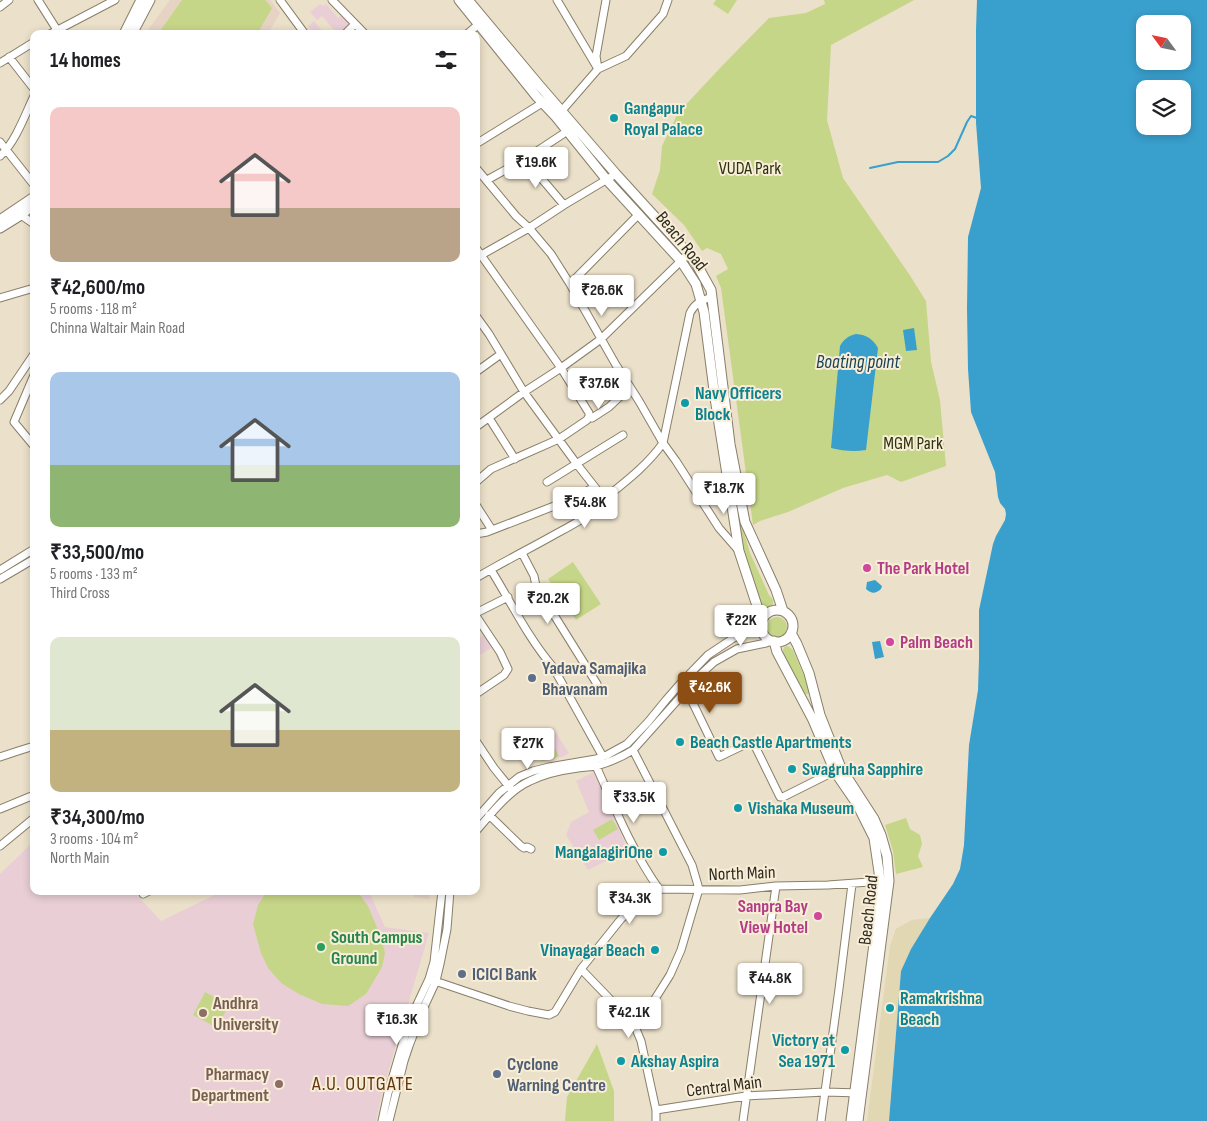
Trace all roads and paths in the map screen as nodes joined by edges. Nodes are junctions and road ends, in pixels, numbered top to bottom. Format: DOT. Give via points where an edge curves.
graph roads {
  1 [pos="9,0"];
  2 [pos="38,0"];
  3 [pos="115,0"];
  4 [pos="141,0"];
  5 [pos="150,0"];
  6 [pos="280,0"];
  7 [pos="460,0"];
  8 [pos="468,0"];
  9 [pos="557,0"];
  10 [pos="606,0"];
  11 [pos="668,0"];
  12 [pos="335,1"];
  13 [pos="0,7"];
  14 [pos="356,24"];
  15 [pos="479,24"];
  16 [pos="56,30"];
  17 [pos="61,30"];
  18 [pos="126,30"];
  19 [pos="134,30"];
  20 [pos="302,30"];
  21 [pos="349,30"];
  22 [pos="361,30"];
  23 [pos="472,30"];
  24 [pos="30,44"];
  25 [pos="9,57"];
  26 [pos="0,63"];
  27 [pos="598,69"];
  28 [pos="30,84"];
  29 [pos="30,105"];
  30 [pos="539,105"];
  31 [pos="559,114"];
  32 [pos="563,134"];
  33 [pos="0,142"];
  34 [pos="480,142"];
  35 [pos="6,150"];
  36 [pos="0,156"];
  37 [pos="524,158"];
  38 [pos="480,172"];
  39 [pos="616,174"];
  40 [pos="606,179"];
  41 [pos="30,180"];
  42 [pos="487,180"];
  43 [pos="30,203"];
  44 [pos="30,204"];
  45 [pos="564,205"];
  46 [pos="639,214"];
  47 [pos="21,215"];
  48 [pos="0,220"];
  49 [pos="30,221"];
  50 [pos="0,228"];
  51 [pos="529,228"];
  52 [pos="688,254"];
  53 [pos="480,255"];
  54 [pos="480,257"];
  55 [pos="681,261"];
  56 [pos="570,284"];
  57 [pos="30,289"];
  58 [pos="712,297"];
  59 [pos="0,298"];
  60 [pos="701,300"];
  61 [pos="480,322"];
  62 [pos="601,339"];
  63 [pos="501,354"];
  64 [pos="30,360"];
  65 [pos="561,368"];
  66 [pos="480,369"];
  67 [pos="30,384"];
  68 [pos="630,387"];
  69 [pos="524,392"];
  70 [pos="0,400"];
  71 [pos="488,418"];
  72 [pos="592,418"];
  73 [pos="480,424"];
  74 [pos="623,435"];
  75 [pos="559,439"];
  76 [pos="30,441"];
  77 [pos="663,443"];
  78 [pos="515,458"];
  79 [pos="576,463"];
  80 [pos="480,479"];
  81 [pos="546,482"];
  82 [pos="595,487"];
  83 [pos="605,500"];
  84 [pos="480,511"];
  85 [pos="492,530"];
  86 [pos="480,533"];
  87 [pos="30,551"];
  88 [pos="739,551"];
  89 [pos="522,553"];
  90 [pos="30,561"];
  91 [pos="0,570"];
  92 [pos="491,570"];
  93 [pos="480,576"];
  94 [pos="0,579"];
  95 [pos="508,596"];
  96 [pos="783,611"];
  97 [pos="480,612"];
  98 [pos="480,620"];
  99 [pos="762,621"];
  100 [pos="791,633"];
  101 [pos="773,641"];
  102 [pos="597,684"];
  103 [pos="680,684"];
  104 [pos="480,691"];
  105 [pos="686,691"];
  106 [pos="30,747"];
  107 [pos="480,749"];
  108 [pos="632,750"];
  109 [pos="0,757"];
  110 [pos="603,757"];
  111 [pos="596,766"];
  112 [pos="838,770"];
  113 [pos="510,789"];
  114 [pos="30,797"];
  115 [pos="0,809"];
  116 [pos="480,815"];
  117 [pos="490,815"];
  118 [pos="30,821"];
  119 [pos="480,826"];
  120 [pos="0,846"];
  121 [pos="532,849"];
  122 [pos="885,881"];
  123 [pos="852,884"];
  124 [pos="776,886"];
  125 [pos="659,889"];
  126 [pos="698,889"];
  127 [pos="442,895"];
  128 [pos="450,895"];
  129 [pos="581,969"];
  130 [pos="433,980"];
  131 [pos="636,1029"];
  132 [pos="825,1092"];
  133 [pos="858,1093"];
  134 [pos="746,1096"];
  135 [pos="656,1110"];
  136 [pos="382,1121"];
  137 [pos="389,1121"];
  138 [pos="656,1121"];
  139 [pos="743,1121"];
  140 [pos="821,1121"];
  141 [pos="851,1121"];
  142 [pos="858,1121"];
  1 -- 13 [label="street"];
  2 -- 16 [label="street"];
  3 -- 17 [label="street"];
  4 -- 18 [label="main road"];
  5 -- 19 [label="main road"];
  6 -- 20 [label="street"];
  7 -- 15 [label="main road, Beach Road"];
  8 -- 31 [label="main road, Beach Road"];
  9 -- 27 [label="street"];
  10 -- 27 [label="street" via="596,56"];
  11 -- 27 [label="street" via="663,14 626,56"];
  12 -- 14 [label="street"];
  14 -- 21 [label="street"];
  14 -- 22 [label="street"];
  15 -- 23 [label="street"];
  15 -- 31 [label="main road, Beach Road" via="537,97"];
  24 -- 25 [label="street"];
  25 -- 26 [label="street"];
  25 -- 28 [label="street"];
  27 -- 31 [label="street"];
  29 -- 35 [label="street"];
  30 -- 34 [label="street"];
  31 -- 39 [label="main road, Beach Road"];
  31 -- 40 [label="main road, Beach Road"];
  32 -- 37 [label="street"];
  33 -- 35 [label="street"];
  35 -- 36 [label="street"];
  35 -- 41 [label="street"];
  37 -- 42 [label="street"];
  37 -- 45 [label="street"];
  38 -- 42 [label="street"];
  39 -- 40 [label="street"];
  39 -- 52 [label="main road, Beach Road"];
  40 -- 45 [label="street"];
  40 -- 46 [label="main road, Beach Road"];
  42 -- 51 [label="street"];
  43 -- 48 [label="main road"];
  44 -- 47 [label="main road"];
  45 -- 51 [label="street"];
  46 -- 55 [label="main road, Beach Road"];
  46 -- 56 [label="street"];
  47 -- 49 [label="street"];
  47 -- 50 [label="main road"];
  51 -- 53 [label="street"];
  51 -- 56 [label="street"];
  52 -- 55 [label="street"];
  52 -- 58 [label="main road, Beach Road"];
  54 -- 65 [label="street"];
  55 -- 60 [label="main road, Beach Road" via="696,284"];
  55 -- 62 [label="street"];
  56 -- 62 [label="street"];
  57 -- 59 [label="street"];
  58 -- 60 [label="street"];
  58 -- 96 [label="main road, Beach Road" via="730,444 745,522"];
  60 -- 77 [label="street" via="690,312"];
  60 -- 88 [label="main road, Beach Road"];
  61 -- 63 [label="street"];
  62 -- 65 [label="street"];
  62 -- 68 [label="street"];
  63 -- 66 [label="street"];
  63 -- 69 [label="street"];
  64 -- 70 [label="street"];
  65 -- 69 [label="street"];
  65 -- 75 [label="street" via="589,416"];
  67 -- 76 [label="street" via="14,422"];
  68 -- 72 [label="street"];
  68 -- 77 [label="street"];
  69 -- 71 [label="street"];
  69 -- 75 [label="street"];
  71 -- 73 [label="street"];
  71 -- 78 [label="street"];
  74 -- 79 [label="street"];
  75 -- 78 [label="street"];
  75 -- 79 [label="street"];
  77 -- 83 [label="street" via="644,466"];
  77 -- 88 [label="street" via="719,528"];
  78 -- 80 [label="street" via="491,469"];
  79 -- 81 [label="street"];
  79 -- 82 [label="street"];
  82 -- 83 [label="street"];
  82 -- 85 [label="street" via="562,504"];
  83 -- 89 [label="street" via="575,523"];
  84 -- 85 [label="street"];
  85 -- 86 [label="street"];
  87 -- 91 [label="street"];
  88 -- 99 [label="main road, Beach Road"];
  89 -- 92 [label="street"];
  89 -- 102 [label="street" via="536,586"];
  90 -- 94 [label="street"];
  92 -- 93 [label="street"];
  92 -- 95 [label="street"];
  95 -- 97 [label="street"];
  95 -- 110 [label="street" via="553,667"];
  96 -- 99 [label="main road" via="771,612"];
  96 -- 100 [label="main road" via="792,619"];
  98 -- 104 [label="street" via="508,669 504,676"];
  99 -- 101 [label="main road" via="763,633"];
  99 -- 103 [label="street" via="708,656"];
  100 -- 101 [label="main road" via="784,640"];
  100 -- 112 [label="main road, Beach Road" via="809,673"];
  101 -- 105 [label="street" via="736,649 714,662"];
  101 -- 112 [label="main road, Beach Road"];
  103 -- 105 [label="street"];
  103 -- 110 [label="street" via="627,744"];
  105 -- 108 [label="street"];
  105 -- 112 [label="street" via="719,757 751,742 780,797"];
  106 -- 109 [label="street"];
  107 -- 113 [label="street"];
  108 -- 111 [label="street"];
  108 -- 126 [label="street" via="692,865"];
  110 -- 113 [label="street" via="533,771 520,777"];
  111 -- 113 [label="street" via="550,774"];
  111 -- 125 [label="street" via="624,828"];
  112 -- 122 [label="main road, Beach Road" via="874,838"];
  113 -- 116 [label="street"];
  113 -- 117 [label="street"];
  114 -- 115 [label="street"];
  117 -- 119 [label="street"];
  117 -- 121 [label="street" via="521,846"];
  118 -- 120 [label="street"];
  122 -- 123 [label="street, North Main"];
  122 -- 133 [label="main road, Beach Road" via="881,890"];
  123 -- 124 [label="street, North Main"];
  123 -- 132 [label="street"];
  124 -- 126 [label="street, North Main" via="740,890"];
  124 -- 134 [label="street"];
  125 -- 126 [label="street, North Main"];
  125 -- 129 [label="street" via="643,898 621,919"];
  126 -- 131 [label="street" via="674,967"];
  127 -- 130 [label="street"];
  128 -- 130 [label="street" via="447,929"];
  129 -- 130 [label="street" via="555,1012 549,1015 509,1006"];
  129 -- 131 [label="street"];
  130 -- 136 [label="street" via="413,1013"];
  130 -- 137 [label="street" via="402,1068"];
  131 -- 135 [label="street"];
  132 -- 133 [label="street, Central Main"];
  132 -- 134 [label="street, Central Main"];
  132 -- 140 [label="street"];
  133 -- 141 [label="main road, Beach Road"];
  133 -- 142 [label="main road, Beach Road"];
  134 -- 135 [label="street, Central Main"];
  134 -- 139 [label="street"];
  135 -- 138 [label="street"];
}
